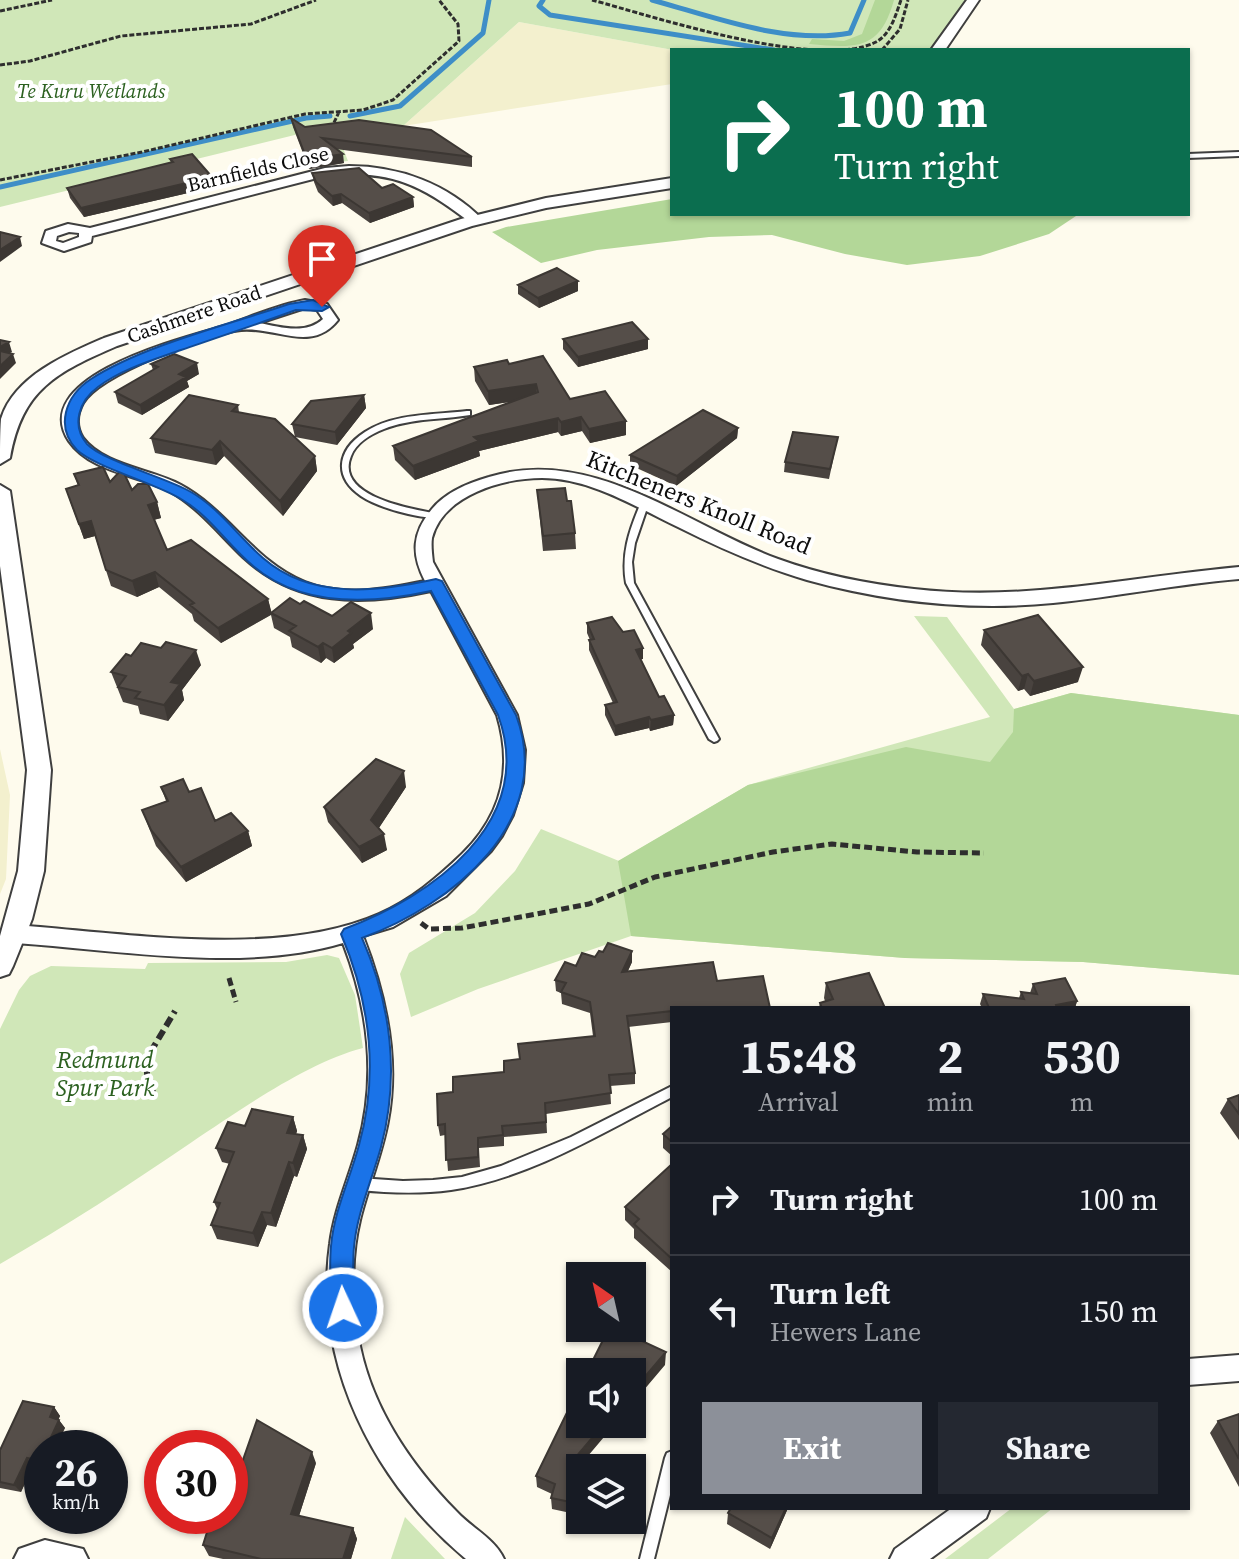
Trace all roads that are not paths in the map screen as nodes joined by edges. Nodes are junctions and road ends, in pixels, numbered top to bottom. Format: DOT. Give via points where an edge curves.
graph roads {
  1 [pos="973,0"];
  2 [pos="939,48"];
  3 [pos="1239,154"];
  4 [pos="1190,156"];
  5 [pos="670,183"];
  6 [pos="476,220"];
  7 [pos="87,233"];
  8 [pos="241,325"];
  9 [pos="467,413"];
  10 [pos="0,458"];
  11 [pos="0,491"];
  12 [pos="644,505"];
  13 [pos="435,516"];
  14 [pos="1239,573"];
  15 [pos="436,584"];
  16 [pos="714,739"];
  17 [pos="16,934"];
  18 [pos="351,934"];
  19 [pos="0,966"];
  20 [pos="670,1092"];
  21 [pos="357,1184"];
  22 [pos="1239,1368"];
  23 [pos="1190,1372"];
  24 [pos="670,1466"];
  25 [pos="973,1510"];
  26 [pos="29,1559"];
  27 [pos="73,1559"];
  28 [pos="489,1559"];
  29 [pos="647,1559"];
  30 [pos="905,1559"];
  1 -- 2 [label="street"];
  3 -- 4 [label="lane"];
  5 -- 6 [label="street, Cashmere Road"];
  6 -- 7 [label="street, Barnfields Close" via="421,181 359,169 325,172"];
  6 -- 10 [label="street, Cashmere Road" via="150,329 70,362 25,396 5,432"];
  8 -- 8 [label="street" via="303,304 322,307 331,320 321,329 300,333"];
  8 -- 15 [label="street" via="133,362 94,383 70,417 75,439 97,457 154,478 195,501 258,562 301,587 372,595"];
  9 -- 13 [label="lane" via="388,425 358,440 345,459 351,483 362,492 393,507"];
  11 -- 17 [label="street" via="39,770 31,879"];
  12 -- 13 [label="street, Kitcheners Knoll Road" via="593,482 542,473 480,485"];
  12 -- 14 [label="street, Kitcheners Knoll Road" via="767,562 910,595 981,600 1081,595 1181,577"];
  12 -- 16 [label="lane" via="629,547 630,583"];
  13 -- 15 [label="street" via="421,549"];
  15 -- 18 [label="street" via="514,734 512,793 473,859 452,880 404,911"];
  17 -- 18 [label="street" via="237,947 310,944"];
  17 -- 19 [label="street"];
  18 -- 21 [label="street" via="367,972 380,1031 378,1100"];
  20 -- 21 [label="lane" via="515,1167 474,1180"];
  21 -- 28 [label="street" via="341,1270 347,1344 366,1408 390,1457 417,1493 447,1526"];
  22 -- 23 [label="street"];
  24 -- 29 [label="lane"];
  25 -- 30 [label="street"];
  26 -- 27 [label="street"];
}
